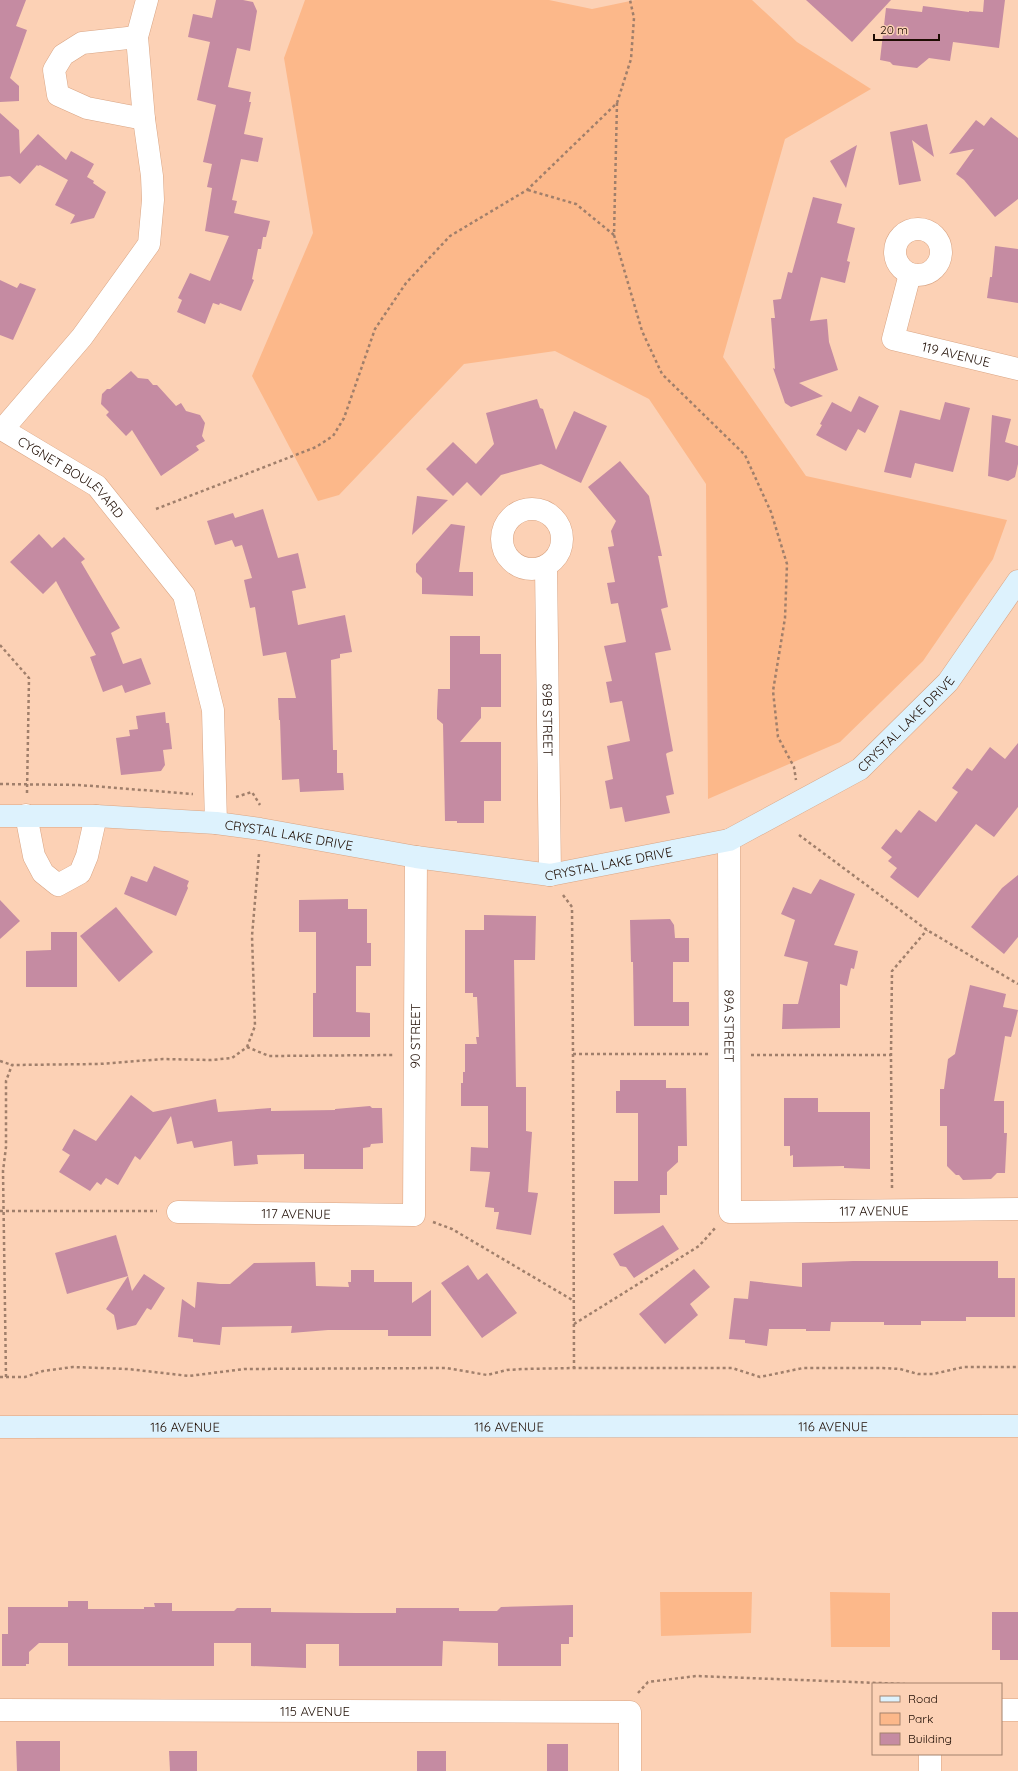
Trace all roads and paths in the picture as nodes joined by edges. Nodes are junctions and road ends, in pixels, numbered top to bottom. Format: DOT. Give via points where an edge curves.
graph roads {
  1 [pos="147,0"];
  2 [pos="630,0"];
  3 [pos="137,37"];
  4 [pos="617,103"];
  5 [pos="144,119"];
  6 [pos="527,190"];
  7 [pos="614,235"];
  8 [pos="910,274"];
  9 [pos="1018,370"];
  10 [pos="1,428"];
  11 [pos="156,509"];
  12 [pos="546,566"];
  13 [pos="1018,581"];
  14 [pos="0,645"];
  15 [pos="797,782"];
  16 [pos="0,784"];
  17 [pos="27,784"];
  18 [pos="216,797"];
  19 [pos="260,805"];
  20 [pos="26,815"];
  21 [pos="0,816"];
  22 [pos="96,816"];
  23 [pos="216,823"];
  24 [pos="799,835"];
  25 [pos="729,840"];
  26 [pos="259,854"];
  27 [pos="416,857"];
  28 [pos="550,875"];
  29 [pos="927,930"];
  30 [pos="1018,984"];
  31 [pos="247,1047"];
  32 [pos="573,1054"];
  33 [pos="729,1054"];
  34 [pos="415,1055"];
  35 [pos="891,1055"];
  36 [pos="0,1061"];
  37 [pos="12,1065"];
  38 [pos="1018,1209"];
  39 [pos="892,1210"];
  40 [pos="0,1211"];
  41 [pos="4,1211"];
  42 [pos="178,1212"];
  43 [pos="730,1212"];
  44 [pos="414,1215"];
  45 [pos="574,1302"];
  46 [pos="574,1324"];
  47 [pos="1018,1367"];
  48 [pos="574,1368"];
  49 [pos="0,1377"];
  50 [pos="6,1377"];
  51 [pos="1018,1426"];
  52 [pos="0,1427"];
  53 [pos="879,1683"];
  54 [pos="0,1710"];
  55 [pos="1002,1710"];
  56 [pos="1018,1710"];
  57 [pos="630,1712"];
  58 [pos="930,1755"];
  59 [pos="630,1771"];
  60 [pos="930,1771"];
  1 -- 3 [label="street, CYGNET BOULEVARD"];
  2 -- 4 [label="path" via="634,18 631,59"];
  3 -- 5 [label="street, CYGNET BOULEVARD"];
  3 -- 5 [label="street" via="82,43 63,55 54,70 58,95 87,108"];
  4 -- 6 [label="path"];
  4 -- 7 [label="path"];
  5 -- 10 [label="street, CYGNET BOULEVARD" via="153,200 149,244 82,337"];
  6 -- 7 [label="path" via="576,204"];
  6 -- 11 [label="path" via="450,236 406,283 376,330 344,418 333,436 316,447"];
  7 -- 15 [label="path" via="642,331 662,374 745,455 771,512 787,564 785,618 773,691 778,737 794,767"];
  8 -- 9 [label="street, 119 AVENUE" via="893,339"];
  10 -- 18 [label="street, CYGNET BOULEVARD" via="97,486 184,595 213,710"];
  12 -- 28 [label="street, 89B STREET"];
  13 -- 25 [label="street, CRYSTAL LAKE DRIVE" via="948,682 860,769"];
  14 -- 17 [label="path" via="29,678"];
  16 -- 17 [label="path"];
  17 -- 18 [label="path" via="78,785"];
  17 -- 20 [label="path"];
  18 -- 19 [label="path" via="237,797 252,792"];
  18 -- 23 [label="street, CYGNET BOULEVARD"];
  20 -- 21 [label="street, CRYSTAL LAKE DRIVE"];
  20 -- 22 [label="street, CRYSTAL LAKE DRIVE"];
  20 -- 22 [label="street" via="34,856 43,873 58,885 80,873 87,856"];
  22 -- 23 [label="street, CRYSTAL LAKE DRIVE"];
  23 -- 27 [label="street, CRYSTAL LAKE DRIVE"];
  24 -- 29 [label="path"];
  25 -- 28 [label="street, CRYSTAL LAKE DRIVE"];
  25 -- 33 [label="street, 89A STREET"];
  26 -- 31 [label="path" via="252,936 254,1026"];
  27 -- 28 [label="street, CRYSTAL LAKE DRIVE"];
  27 -- 34 [label="street, 90 STREET"];
  28 -- 32 [label="path" via="572,907"];
  29 -- 30 [label="path"];
  29 -- 35 [label="path" via="892,971"];
  31 -- 34 [label="path" via="269,1056"];
  31 -- 37 [label="path" via="232,1058 211,1060 163,1059 99,1064"];
  32 -- 33 [label="path"];
  32 -- 45 [label="path"];
  33 -- 35 [label="path"];
  33 -- 43 [label="street, 89A STREET"];
  34 -- 44 [label="street, 90 STREET"];
  35 -- 39 [label="path"];
  36 -- 37 [label="path"];
  37 -- 41 [label="path" via="6,1082"];
  38 -- 39 [label="street, 117 AVENUE"];
  39 -- 43 [label="street, 117 AVENUE"];
  40 -- 41 [label="path"];
  41 -- 42 [label="path"];
  41 -- 50 [label="path"];
  42 -- 44 [label="street, 117 AVENUE"];
  43 -- 46 [label="path" via="699,1246"];
  44 -- 45 [label="path" via="452,1229"];
  45 -- 46 [label="path"];
  46 -- 48 [label="path"];
  47 -- 48 [label="path" via="964,1367 934,1374 883,1368 804,1368 760,1376 732,1368"];
  48 -- 50 [label="path" via="507,1370 487,1375 446,1368 244,1369 189,1376 128,1369 73,1367"];
  49 -- 50 [label="path"];
  51 -- 52 [label="street, 116 AVENUE"];
  53 -- 57 [label="path" via="696,1676 648,1682 639,1692"];
  54 -- 57 [label="street, 115 AVENUE"];
  55 -- 56 [label="street"];
  57 -- 59 [label="street"];
  58 -- 60 [label="street"];
}
